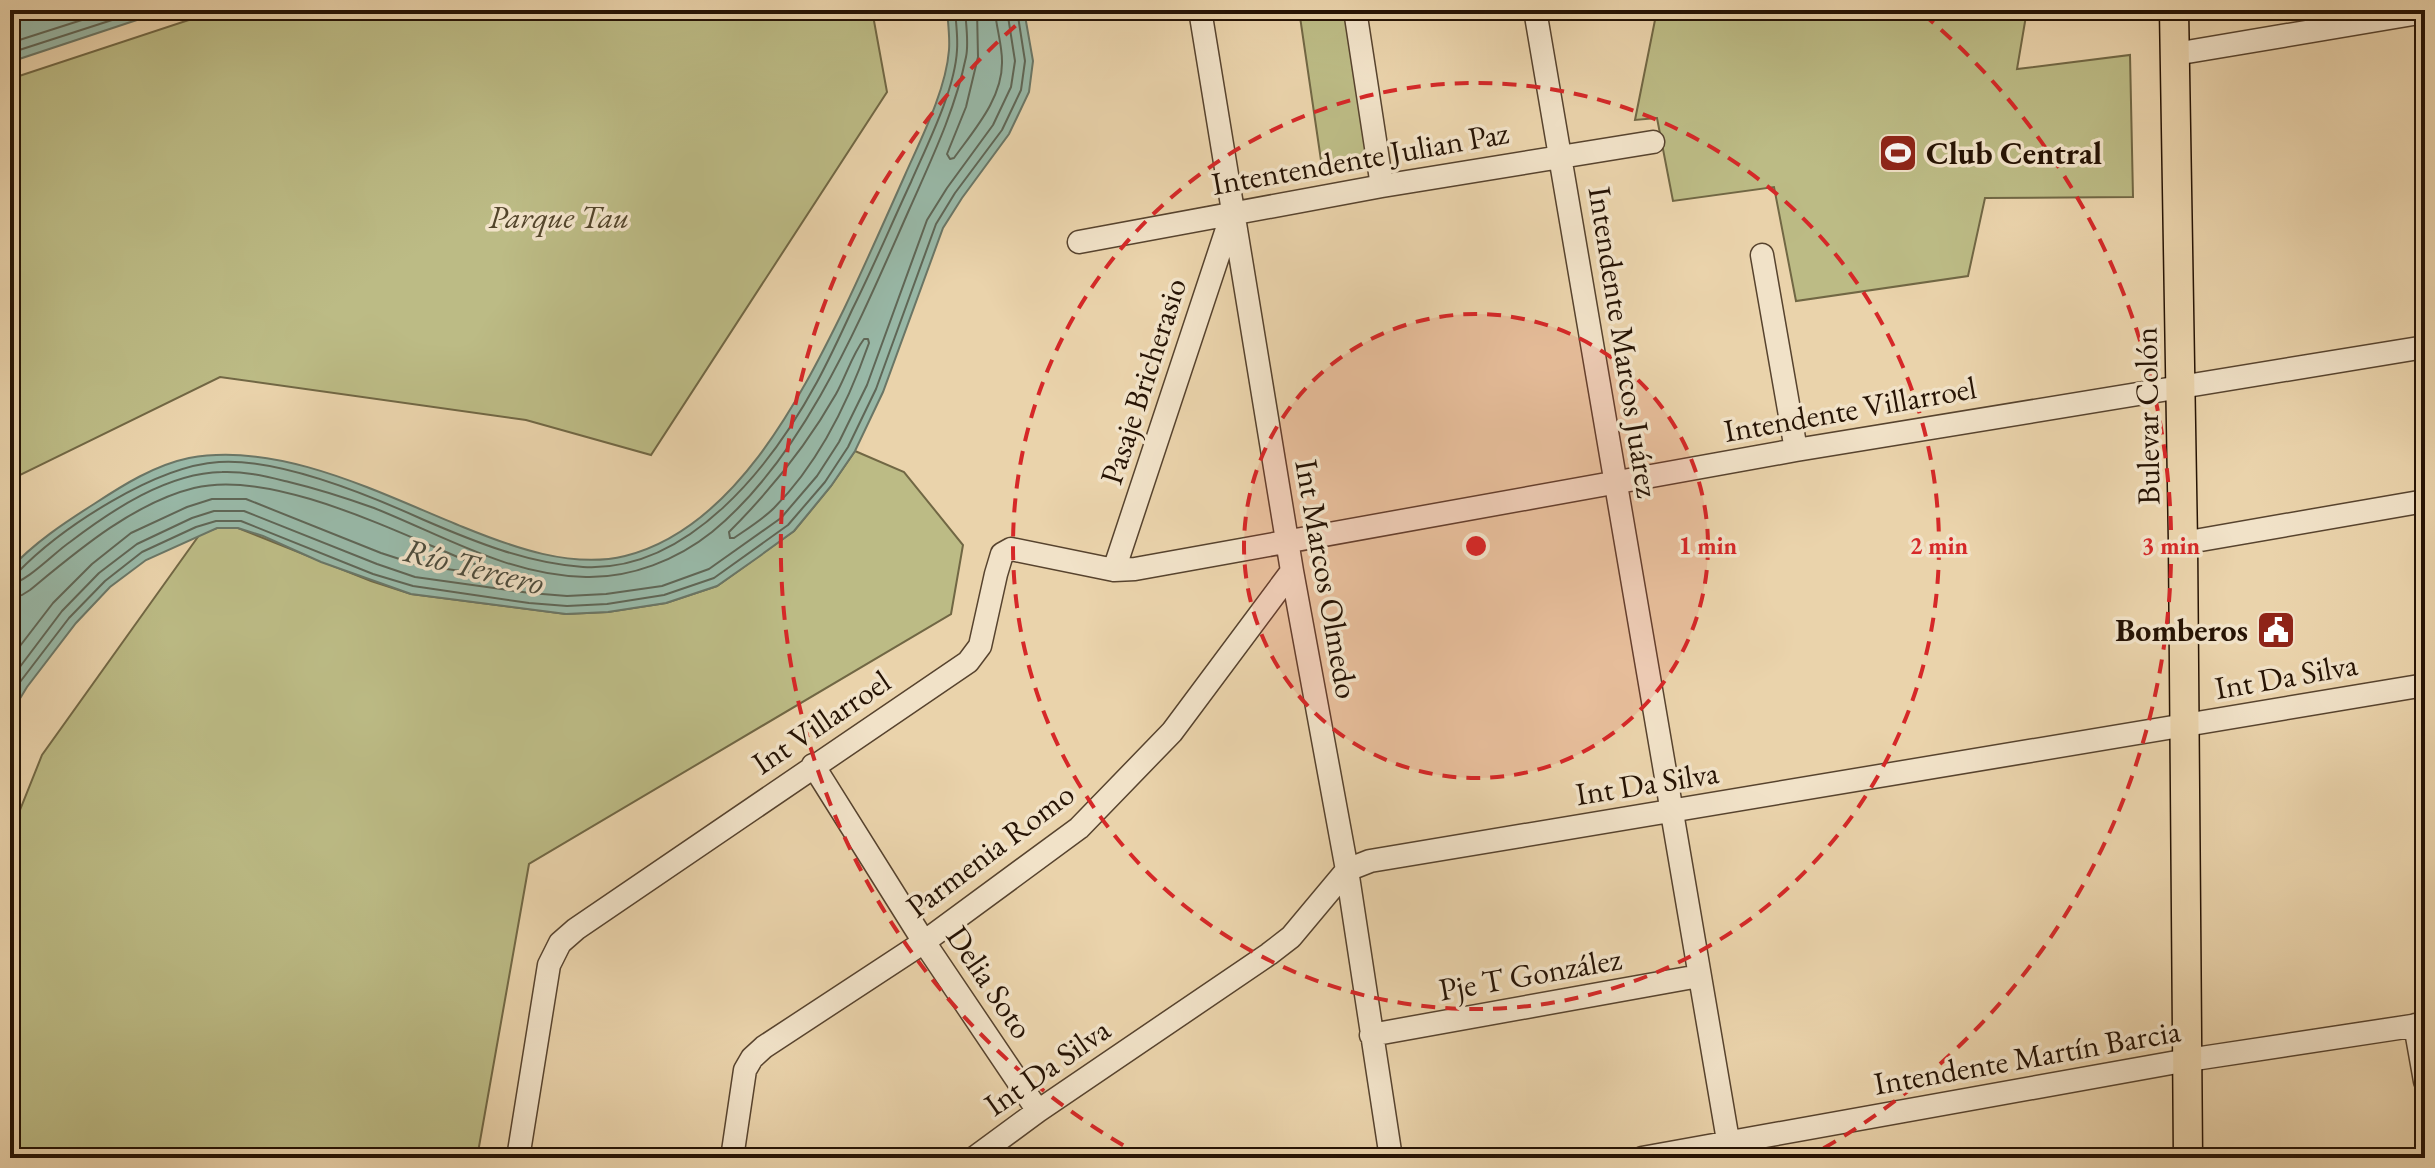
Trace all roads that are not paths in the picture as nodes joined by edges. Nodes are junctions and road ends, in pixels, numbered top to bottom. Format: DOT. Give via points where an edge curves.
graph roads {
  1 [pos="1200,10"];
  2 [pos="1355,10"];
  3 [pos="1535,10"];
  4 [pos="2174,10"];
  5 [pos="2425,12"];
  6 [pos="2175,54"];
  7 [pos="1653,142"];
  8 [pos="1561,156"];
  9 [pos="1382,186"];
  10 [pos="1232,212"];
  11 [pos="1079,242"];
  12 [pos="1762,255"];
  13 [pos="2425,347"];
  14 [pos="2181,386"];
  15 [pos="1796,450"];
  16 [pos="1614,483"];
  17 [pos="2425,501"];
  18 [pos="1288,542"];
  19 [pos="2183,543"];
  20 [pos="1114,570"];
  21 [pos="1292,571"];
  22 [pos="2425,685"];
  23 [pos="2185,726"];
  24 [pos="813,765"];
  25 [pos="1671,812"];
  26 [pos="1347,870"];
  27 [pos="924,942"];
  28 [pos="1699,976"];
  29 [pos="2420,1024"];
  30 [pos="1371,1035"];
  31 [pos="2188,1060"];
  32 [pos="2425,1081"];
  33 [pos="1038,1111"];
  34 [pos="1730,1151"];
  35 [pos="518,1158"];
  36 [pos="732,1158"];
  37 [pos="974,1158"];
  38 [pos="1391,1158"];
  39 [pos="1642,1158"];
  40 [pos="2188,1158"];
  1 -- 10 [label="street, Int Marcos Olmedo"];
  2 -- 9 [label="street"];
  3 -- 8 [label="street, Intendente Marcos Juárez"];
  4 -- 6 [label="main road, Bulevar Colón"];
  5 -- 6 [label="street"];
  6 -- 14 [label="main road, Bulevar Colón"];
  7 -- 8 [label="street, Intentendente Julian Paz"];
  8 -- 9 [label="street, Intentendente Julian Paz"];
  8 -- 16 [label="street, Intendente Marcos Juárez"];
  9 -- 10 [label="street, Intentendente Julian Paz"];
  10 -- 11 [label="street, Intentendente Julian Paz"];
  10 -- 18 [label="street, Int Marcos Olmedo"];
  10 -- 20 [label="street, Pasaje Bricherasio"];
  12 -- 15 [label="street"];
  13 -- 14 [label="street, Intendente Villarroel"];
  14 -- 15 [label="street, Intendente Villarroel"];
  14 -- 19 [label="main road, Bulevar Colón"];
  15 -- 16 [label="street, Intendente Villarroel"];
  16 -- 18 [label="street, Intendente Villarroel"];
  16 -- 25 [label="street, Intendente Marcos Juárez"];
  17 -- 19 [label="street"];
  18 -- 20 [label="street, Int Villarroel"];
  18 -- 21 [label="street, Int Marcos Olmedo"];
  19 -- 23 [label="main road, Bulevar Colón"];
  20 -- 24 [label="street, Int Villarroel" via="1011,549 1002,554 980,646 968,662"];
  21 -- 26 [label="street, Int Marcos Olmedo"];
  21 -- 27 [label="street, Parmenia Romo" via="1172,732 1079,828"];
  22 -- 23 [label="street, Int Da Silva"];
  23 -- 25 [label="street, Int Da Silva"];
  23 -- 31 [label="main road, Bulevar Colón"];
  24 -- 27 [label="street, Delia Soto"];
  24 -- 35 [label="street, Int Villarroel" via="560,943 549,965"];
  25 -- 26 [label="street, Int Da Silva" via="1370,861"];
  25 -- 28 [label="street, Intendente Marcos Juárez"];
  26 -- 30 [label="street, Int Marcos Olmedo"];
  26 -- 33 [label="street, Int Da Silva" via="1291,937"];
  27 -- 33 [label="street, Delia Soto"];
  27 -- 36 [label="street, Parmenia Romo" via="752,1058 745,1070"];
  28 -- 30 [label="street, Pje T González"];
  28 -- 34 [label="street, Intendente Marcos Juárez"];
  29 -- 31 [label="street, Intendente Martín Barcia"];
  29 -- 32 [label="street"];
  30 -- 38 [label="street, Int Marcos Olmedo"];
  31 -- 34 [label="street, Intendente Martín Barcia"];
  31 -- 40 [label="main road, Bulevar Colón"];
  33 -- 37 [label="street, Int Da Silva"];
  34 -- 39 [label="street, Intendente Martín Barcia"];
}
